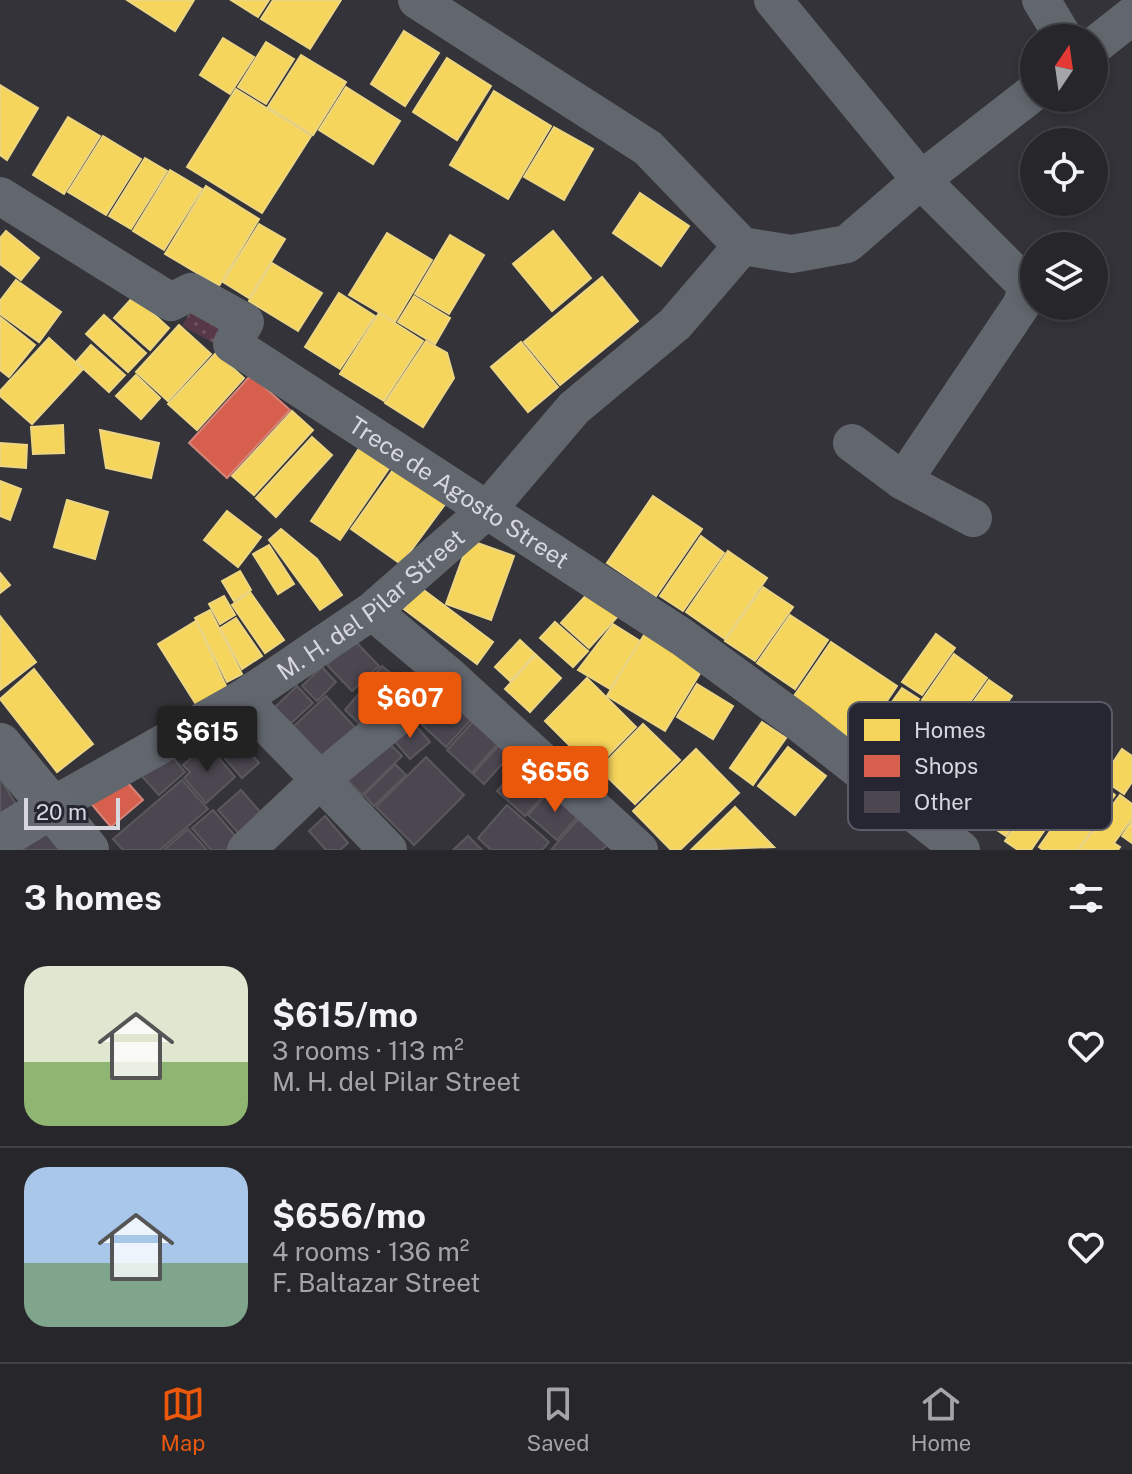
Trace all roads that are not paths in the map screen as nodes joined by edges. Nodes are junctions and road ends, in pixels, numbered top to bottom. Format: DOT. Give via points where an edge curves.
graph roads {
  1 [pos="417,0"];
  2 [pos="773,0"];
  3 [pos="1041,0"];
  4 [pos="1132,16"];
  5 [pos="1056,24"];
  6 [pos="1108,35"];
  7 [pos="1020,103"];
  8 [pos="921,180"];
  9 [pos="0,196"];
  10 [pos="742,246"];
  11 [pos="852,443"];
  12 [pos="903,481"];
  13 [pos="487,510"];
  14 [pos="973,518"];
  15 [pos="372,611"];
  16 [pos="448,675"];
  17 [pos="242,699"];
  18 [pos="0,745"];
  19 [pos="848,766"];
  20 [pos="320,780"];
  21 [pos="52,806"];
  22 [pos="0,838"];
  23 [pos="87,850"];
  24 [pos="246,850"];
  25 [pos="388,850"];
  26 [pos="639,850"];
  1 -- 10 [label="street" via="648,148"];
  2 -- 8 [label="street"];
  3 -- 5 [label="street"];
  4 -- 6 [label="street"];
  7 -- 8 [label="street"];
  8 -- 10 [label="street" via="847,244 792,254"];
  8 -- 12 [label="street" via="1027,286 1022,304"];
  9 -- 13 [label="street, Trece de Agosto Street" via="171,302 191,292 245,322 232,344"];
  10 -- 13 [label="street, M. H. del Pilar Street" via="675,324 574,408"];
  11 -- 12 [label="street"];
  12 -- 14 [label="street"];
  13 -- 15 [label="street, M. H. del Pilar Street"];
  13 -- 19 [label="street, Trece de Agosto Street" via="682,637 797,721"];
  15 -- 16 [label="street"];
  15 -- 17 [label="street, M. H. del Pilar Street"];
  16 -- 20 [label="street"];
  16 -- 26 [label="street"];
  17 -- 20 [label="street"];
  17 -- 21 [label="street, M. H. del Pilar Street"];
  18 -- 21 [label="main road"];
  20 -- 24 [label="street"];
  20 -- 25 [label="street"];
  21 -- 22 [label="main road, M. H. del Pilar Street"];
  21 -- 23 [label="main road"];
}
